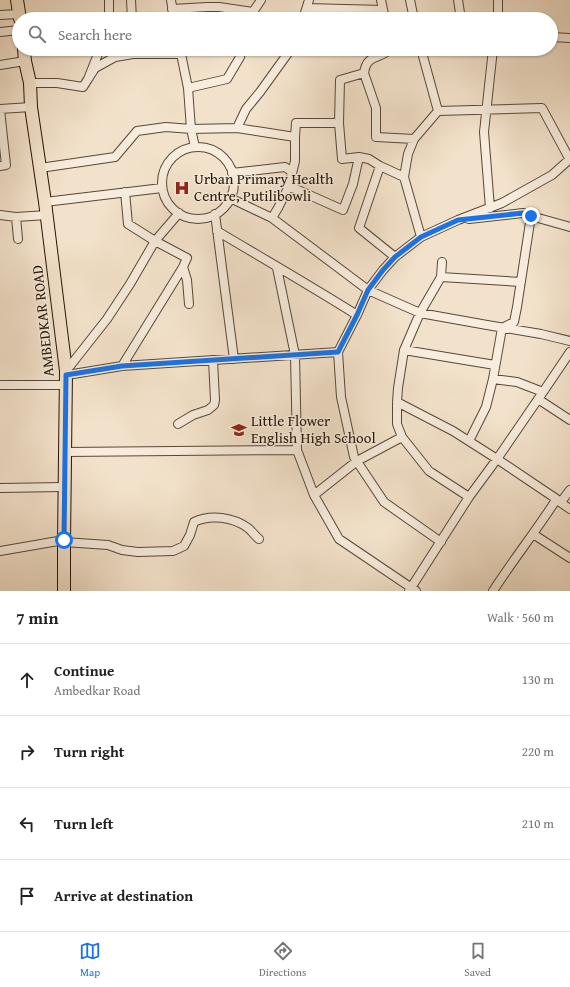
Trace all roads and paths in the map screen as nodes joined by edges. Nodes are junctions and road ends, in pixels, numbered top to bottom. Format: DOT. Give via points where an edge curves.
graph roads {
  1 [pos="17,0"];
  2 [pos="109,0"];
  3 [pos="131,0"];
  4 [pos="171,0"];
  5 [pos="261,0"];
  6 [pos="381,0"];
  7 [pos="410,0"];
  8 [pos="458,0"];
  9 [pos="498,0"];
  10 [pos="308,4"];
  11 [pos="172,9"];
  12 [pos="383,10"];
  13 [pos="19,12"];
  14 [pos="109,12"];
  15 [pos="132,12"];
  16 [pos="173,12"];
  17 [pos="235,12"];
  18 [pos="254,12"];
  19 [pos="413,12"];
  20 [pos="460,12"];
  21 [pos="498,12"];
  22 [pos="0,15"];
  23 [pos="12,16"];
  24 [pos="12,31"];
  25 [pos="0,32"];
  26 [pos="558,37"];
  27 [pos="570,38"];
  28 [pos="25,56"];
  29 [pos="97,56"];
  30 [pos="118,56"];
  31 [pos="181,56"];
  32 [pos="240,56"];
  33 [pos="286,56"];
  34 [pos="378,56"];
  35 [pos="423,56"];
  36 [pos="492,56"];
  37 [pos="25,62"];
  38 [pos="0,65"];
  39 [pos="364,73"];
  40 [pos="88,79"];
  41 [pos="30,83"];
  42 [pos="188,88"];
  43 [pos="31,107"];
  44 [pos="0,109"];
  45 [pos="487,109"];
  46 [pos="438,110"];
  47 [pos="339,123"];
  48 [pos="237,128"];
  49 [pos="191,129"];
  50 [pos="295,137"];
  51 [pos="414,138"];
  52 [pos="195,147"];
  53 [pos="359,157"];
  54 [pos="570,160"];
  55 [pos="0,166"];
  56 [pos="380,166"];
  57 [pos="40,168"];
  58 [pos="232,173"];
  59 [pos="404,177"];
  60 [pos="289,186"];
  61 [pos="162,188"];
  62 [pos="126,192"];
  63 [pos="230,198"];
  64 [pos="45,202"];
  65 [pos="490,208"];
  66 [pos="179,213"];
  67 [pos="215,214"];
  68 [pos="0,215"];
  69 [pos="47,215"];
  70 [pos="531,216"];
  71 [pos="16,217"];
  72 [pos="272,218"];
  73 [pos="458,220"];
  74 [pos="570,227"];
  75 [pos="217,231"];
  76 [pos="421,237"];
  77 [pos="18,240"];
  78 [pos="155,241"];
  79 [pos="395,257"];
  80 [pos="442,262"];
  81 [pos="183,267"];
  82 [pos="277,268"];
  83 [pos="441,278"];
  84 [pos="521,282"];
  85 [pos="368,290"];
  86 [pos="189,304"];
  87 [pos="420,313"];
  88 [pos="357,315"];
  89 [pos="502,328"];
  90 [pos="570,341"];
  91 [pos="404,350"];
  92 [pos="338,352"];
  93 [pos="570,352"];
  94 [pos="296,354"];
  95 [pos="234,359"];
  96 [pos="213,360"];
  97 [pos="495,365"];
  98 [pos="122,366"];
  99 [pos="66,377"];
  100 [pos="494,379"];
  101 [pos="0,385"];
  102 [pos="541,396"];
  103 [pos="397,402"];
  104 [pos="570,420"];
  105 [pos="178,424"];
  106 [pos="402,437"];
  107 [pos="468,441"];
  108 [pos="297,450"];
  109 [pos="66,452"];
  110 [pos="497,459"];
  111 [pos="357,461"];
  112 [pos="64,487"];
  113 [pos="0,488"];
  114 [pos="570,490"];
  115 [pos="314,495"];
  116 [pos="469,498"];
  117 [pos="559,501"];
  118 [pos="570,509"];
  119 [pos="533,534"];
  120 [pos="259,539"];
  121 [pos="64,541"];
  122 [pos="441,542"];
  123 [pos="0,551"];
  124 [pos="570,558"];
  125 [pos="412,590"];
  126 [pos="64,591"];
  127 [pos="493,591"];
  1 -- 13 [label="main road"];
  2 -- 14 [label="street"];
  3 -- 15 [label="street"];
  4 -- 11 [label="street"];
  5 -- 18 [label="street"];
  6 -- 12 [label="street"];
  7 -- 19 [label="street"];
  8 -- 20 [label="street"];
  9 -- 21 [label="street"];
  10 -- 12 [label="street"];
  11 -- 16 [label="street"];
  11 -- 17 [label="street" via="207,7"];
  22 -- 23 [label="street"];
  24 -- 25 [label="street"];
  26 -- 27 [label="street"];
  28 -- 37 [label="main road, AMBEDKAR ROAD"];
  29 -- 40 [label="street"];
  30 -- 40 [label="street" via="95,68"];
  31 -- 42 [label="street"];
  32 -- 42 [label="street" via="227,79"];
  33 -- 48 [label="street" via="246,109"];
  34 -- 39 [label="street" via="369,61"];
  35 -- 46 [label="street"];
  36 -- 45 [label="street"];
  37 -- 38 [label="street"];
  37 -- 41 [label="main road, AMBEDKAR ROAD"];
  39 -- 47 [label="street" via="340,80"];
  39 -- 51 [label="street" via="376,108 376,137"];
  40 -- 41 [label="street" via="83,87 57,83"];
  41 -- 43 [label="main road, AMBEDKAR ROAD"];
  42 -- 49 [label="street"];
  43 -- 44 [label="street"];
  43 -- 57 [label="main road, AMBEDKAR ROAD"];
  44 -- 55 [label="street" via="6,164"];
  45 -- 46 [label="street"];
  45 -- 54 [label="street" via="542,108"];
  45 -- 65 [label="street" via="484,132"];
  46 -- 51 [label="street"];
  47 -- 50 [label="street" via="296,123"];
  47 -- 53 [label="street" via="342,159"];
  48 -- 49 [label="street"];
  48 -- 50 [label="street"];
  49 -- 52 [label="street"];
  49 -- 57 [label="street" via="166,127 137,131 115,157"];
  50 -- 60 [label="street" via="295,161"];
  51 -- 59 [label="street"];
  52 -- 58 [label="street" via="216,152 224,159"];
  52 -- 61 [label="street" via="184,150 170,160 163,176"];
  53 -- 56 [label="street" via="370,159"];
  53 -- 60 [label="street" via="343,210"];
  54 -- 65 [label="street" via="552,175"];
  56 -- 59 [label="street"];
  56 -- 79 [label="street" via="359,228"];
  57 -- 64 [label="main road, AMBEDKAR ROAD"];
  58 -- 60 [label="street" via="285,167 292,172"];
  58 -- 63 [label="street" via="234,183"];
  59 -- 76 [label="street"];
  60 -- 72 [label="street"];
  61 -- 62 [label="street"];
  61 -- 66 [label="street" via="165,198"];
  62 -- 64 [label="street"];
  62 -- 78 [label="street" via="128,224"];
  63 -- 67 [label="street" via="224,208"];
  63 -- 72 [label="street"];
  64 -- 69 [label="main road, AMBEDKAR ROAD"];
  65 -- 73 [label="street"];
  66 -- 67 [label="street" via="197,219"];
  66 -- 78 [label="street"];
  67 -- 75 [label="street"];
  68 -- 71 [label="street"];
  69 -- 71 [label="street"];
  69 -- 99 [label="main road, AMBEDKAR ROAD"];
  70 -- 73 [label="street" via="523,213"];
  70 -- 74 [label="street"];
  70 -- 84 [label="street"];
  71 -- 77 [label="street"];
  72 -- 85 [label="street"];
  73 -- 76 [label="street"];
  75 -- 82 [label="street"];
  75 -- 95 [label="street"];
  76 -- 79 [label="street"];
  78 -- 81 [label="street" via="187,258"];
  78 -- 99 [label="street" via="130,284"];
  79 -- 85 [label="street"];
  80 -- 83 [label="street"];
  81 -- 86 [label="street"];
  81 -- 98 [label="street"];
  82 -- 88 [label="street"];
  82 -- 94 [label="street"];
  83 -- 84 [label="street"];
  83 -- 87 [label="street"];
  84 -- 89 [label="street" via="514,322"];
  85 -- 87 [label="street"];
  85 -- 88 [label="street"];
  87 -- 89 [label="street"];
  87 -- 91 [label="street"];
  88 -- 92 [label="street"];
  89 -- 90 [label="street"];
  89 -- 97 [label="street"];
  91 -- 97 [label="street"];
  91 -- 103 [label="street"];
  92 -- 94 [label="street"];
  92 -- 111 [label="street" via="341,397"];
  93 -- 102 [label="street"];
  94 -- 95 [label="street"];
  94 -- 108 [label="street"];
  95 -- 96 [label="street"];
  96 -- 98 [label="street"];
  96 -- 105 [label="street" via="214,405"];
  97 -- 100 [label="street"];
  98 -- 99 [label="street"];
  99 -- 101 [label="street"];
  99 -- 109 [label="main road, AMBEDKAR ROAD"];
  100 -- 102 [label="street" via="517,382"];
  100 -- 107 [label="street" via="486,407"];
  102 -- 104 [label="street"];
  102 -- 110 [label="street"];
  103 -- 106 [label="street" via="397,424"];
  103 -- 107 [label="street"];
  106 -- 111 [label="street"];
  106 -- 116 [label="street" via="429,471"];
  107 -- 110 [label="street"];
  108 -- 109 [label="street"];
  108 -- 115 [label="street"];
  109 -- 112 [label="main road, AMBEDKAR ROAD"];
  110 -- 116 [label="street"];
  110 -- 117 [label="street"];
  111 -- 115 [label="street"];
  111 -- 122 [label="street" via="384,502"];
  112 -- 113 [label="street"];
  112 -- 121 [label="main road, AMBEDKAR ROAD"];
  114 -- 117 [label="street"];
  115 -- 125 [label="street" via="339,540"];
  116 -- 122 [label="street"];
  117 -- 118 [label="street"];
  117 -- 119 [label="street"];
  119 -- 124 [label="street"];
  119 -- 127 [label="street"];
  120 -- 121 [label="street" via="249,528 233,520 212,517 194,522 184,546 173,550 138,552 108,545"];
  121 -- 123 [label="street"];
  121 -- 126 [label="main road, AMBEDKAR ROAD"];
  122 -- 125 [label="street"];
}
